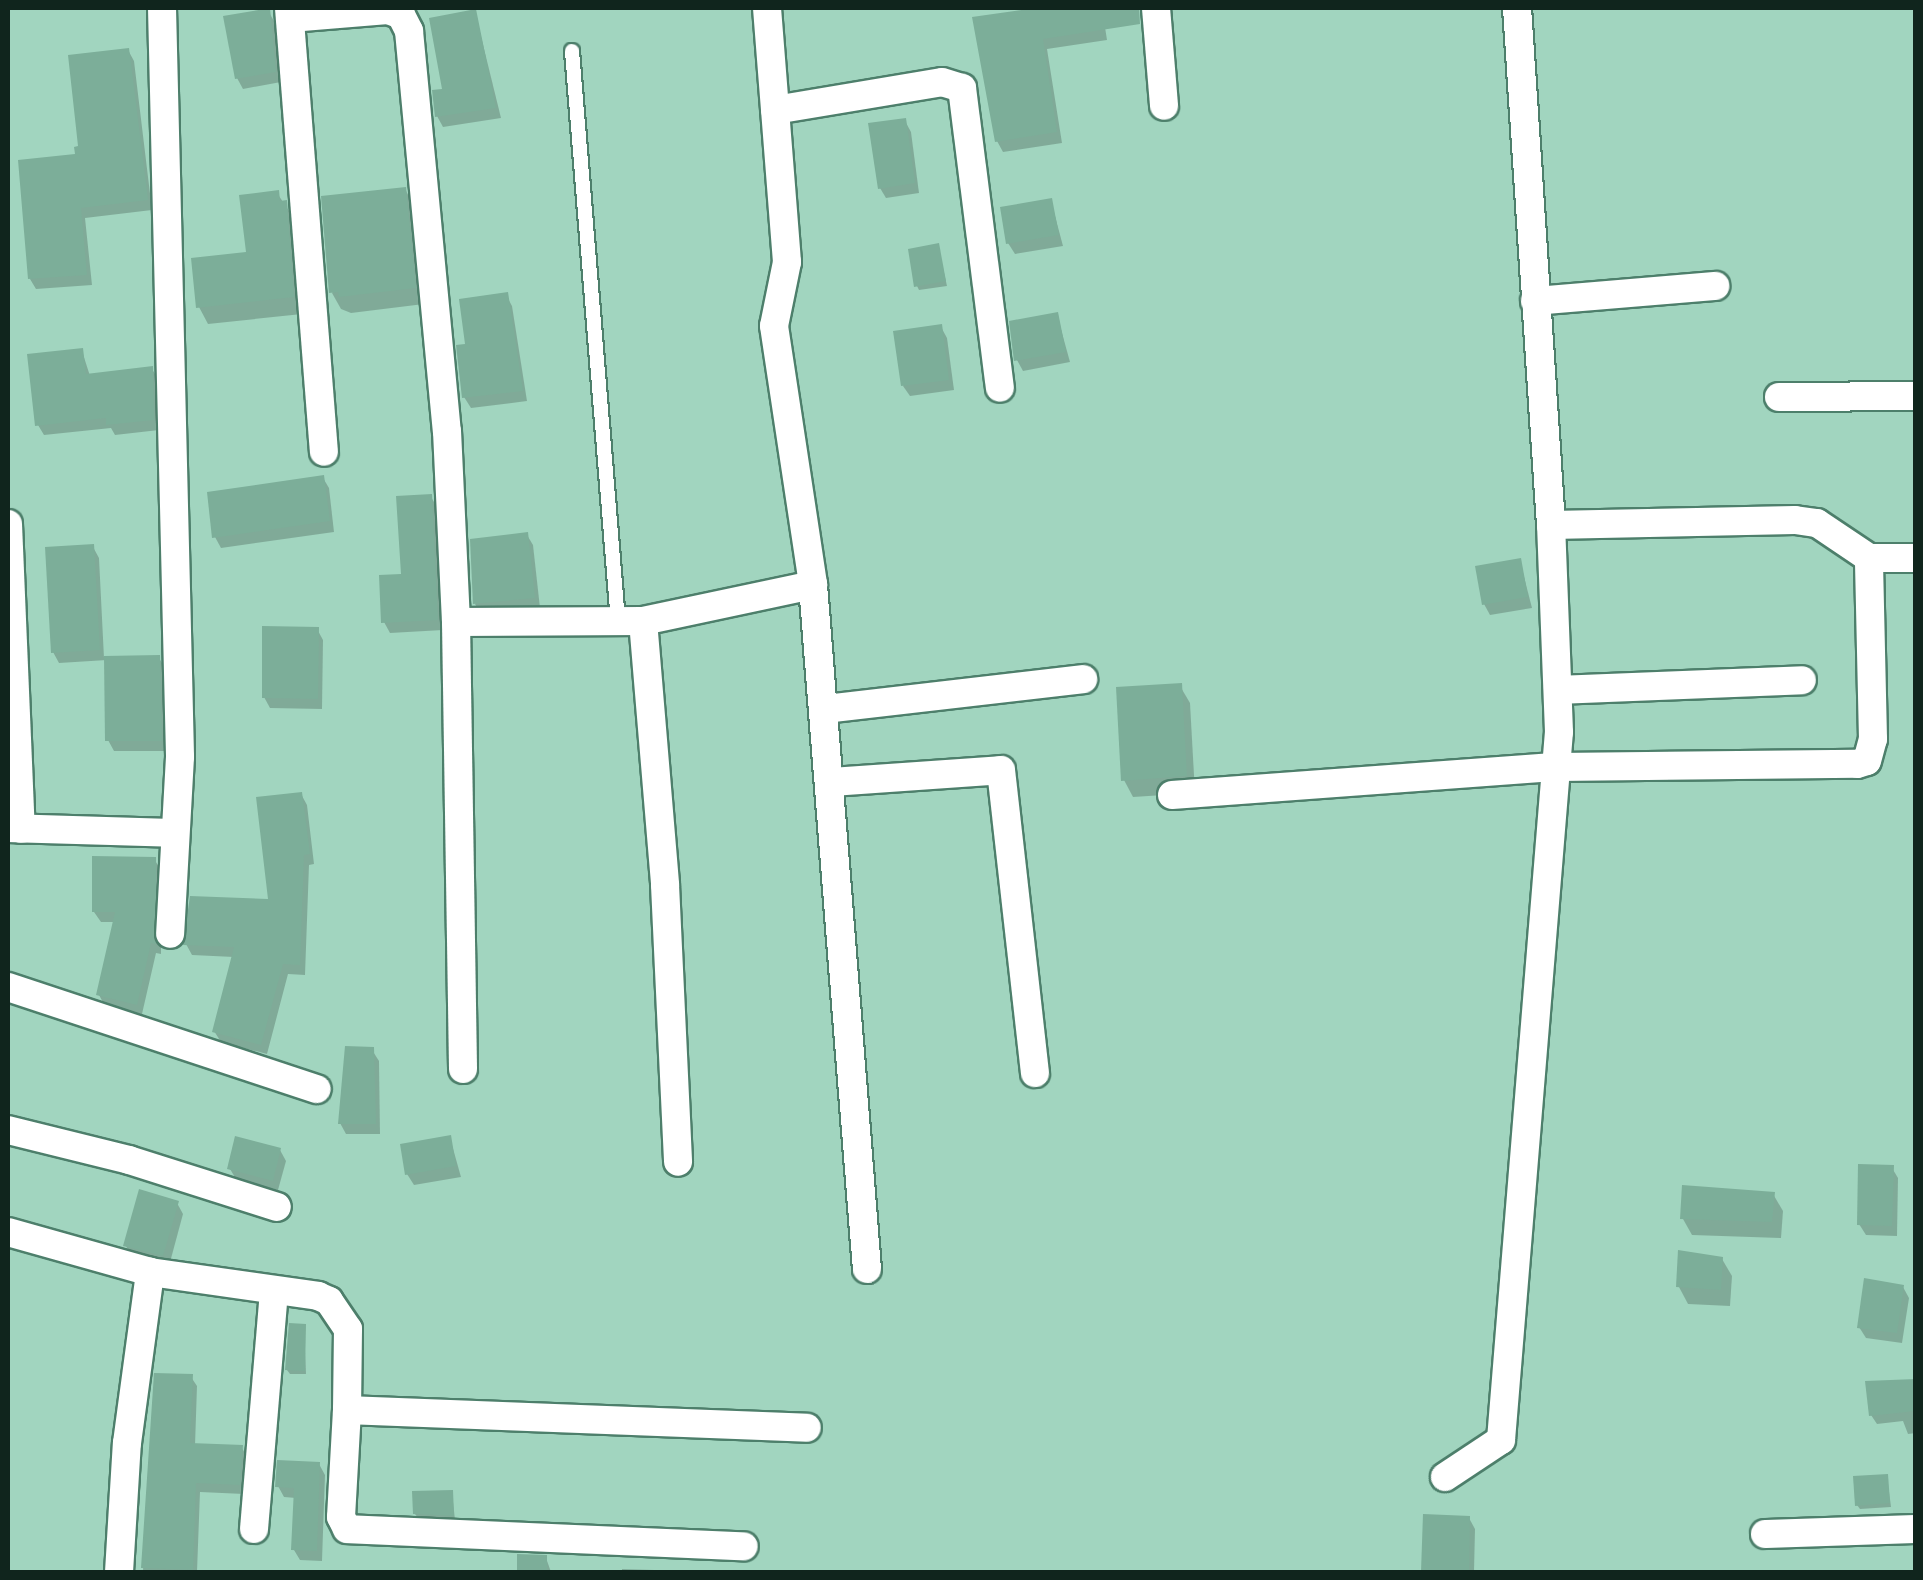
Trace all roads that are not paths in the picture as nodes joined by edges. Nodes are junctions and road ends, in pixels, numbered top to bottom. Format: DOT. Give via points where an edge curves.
graph roads {
  1 [pos="162,8"];
  2 [pos="766,8"];
  3 [pos="1156,8"];
  4 [pos="1517,8"];
  5 [pos="290,12"];
  6 [pos="572,51"];
  7 [pos="1164,106"];
  8 [pos="775,110"];
  9 [pos="1714,286"];
  10 [pos="1535,301"];
  11 [pos="1000,388"];
  12 [pos="1916,396"];
  13 [pos="1779,397"];
  14 [pos="324,452"];
  15 [pos="8,524"];
  16 [pos="1551,525"];
  17 [pos="1869,558"];
  18 [pos="1916,558"];
  19 [pos="813,585"];
  20 [pos="630,621"];
  21 [pos="456,622"];
  22 [pos="1082,679"];
  23 [pos="1802,680"];
  24 [pos="1558,690"];
  25 [pos="825,710"];
  26 [pos="1557,767"];
  27 [pos="831,782"];
  28 [pos="1172,795"];
  29 [pos="14,828"];
  30 [pos="176,834"];
  31 [pos="170,934"];
  32 [pos="8,988"];
  33 [pos="463,1070"];
  34 [pos="1035,1073"];
  35 [pos="317,1089"];
  36 [pos="8,1130"];
  37 [pos="678,1162"];
  38 [pos="278,1207"];
  39 [pos="8,1232"];
  40 [pos="867,1269"];
  41 [pos="150,1272"];
  42 [pos="274,1291"];
  43 [pos="347,1410"];
  44 [pos="807,1428"];
  45 [pos="1445,1477"];
  46 [pos="254,1529"];
  47 [pos="1916,1529"];
  48 [pos="1765,1534"];
  49 [pos="744,1546"];
  50 [pos="119,1572"];
  1 -- 30 [label="street" via="174,392"];
  2 -- 8 [label="street"];
  3 -- 7 [label="street"];
  4 -- 10 [label="street"];
  5 -- 14 [label="street"];
  5 -- 21 [label="street" via="388,10 402,15 409,30 447,431"];
  6 -- 20 [label="lane"];
  8 -- 11 [label="street" via="942,82 962,88"];
  8 -- 19 [label="street" via="787,262 774,326"];
  9 -- 10 [label="street"];
  10 -- 16 [label="street"];
  12 -- 13 [label="street"];
  15 -- 29 [label="street"];
  16 -- 17 [label="street" via="1794,520 1817,523"];
  16 -- 24 [label="street"];
  17 -- 18 [label="street"];
  17 -- 26 [label="street" via="1873,738 1867,760"];
  19 -- 20 [label="street"];
  19 -- 25 [label="street"];
  20 -- 21 [label="street"];
  20 -- 37 [label="street" via="665,885"];
  21 -- 33 [label="street"];
  22 -- 25 [label="street"];
  23 -- 24 [label="street"];
  24 -- 26 [label="street"];
  25 -- 27 [label="street"];
  26 -- 28 [label="street"];
  26 -- 45 [label="street" via="1501,1440"];
  27 -- 34 [label="street" via="997,769 1004,774"];
  27 -- 40 [label="street"];
  29 -- 30 [label="street"];
  30 -- 31 [label="street"];
  32 -- 35 [label="street"];
  36 -- 38 [label="street"];
  39 -- 41 [label="street"];
  41 -- 42 [label="street"];
  41 -- 50 [label="street" via="127,1443"];
  42 -- 43 [label="street" via="318,1296 342,1314 350,1346"];
  42 -- 46 [label="street"];
  43 -- 44 [label="street"];
  43 -- 49 [label="street" via="341,1517 348,1529"];
  47 -- 48 [label="street"];
}
